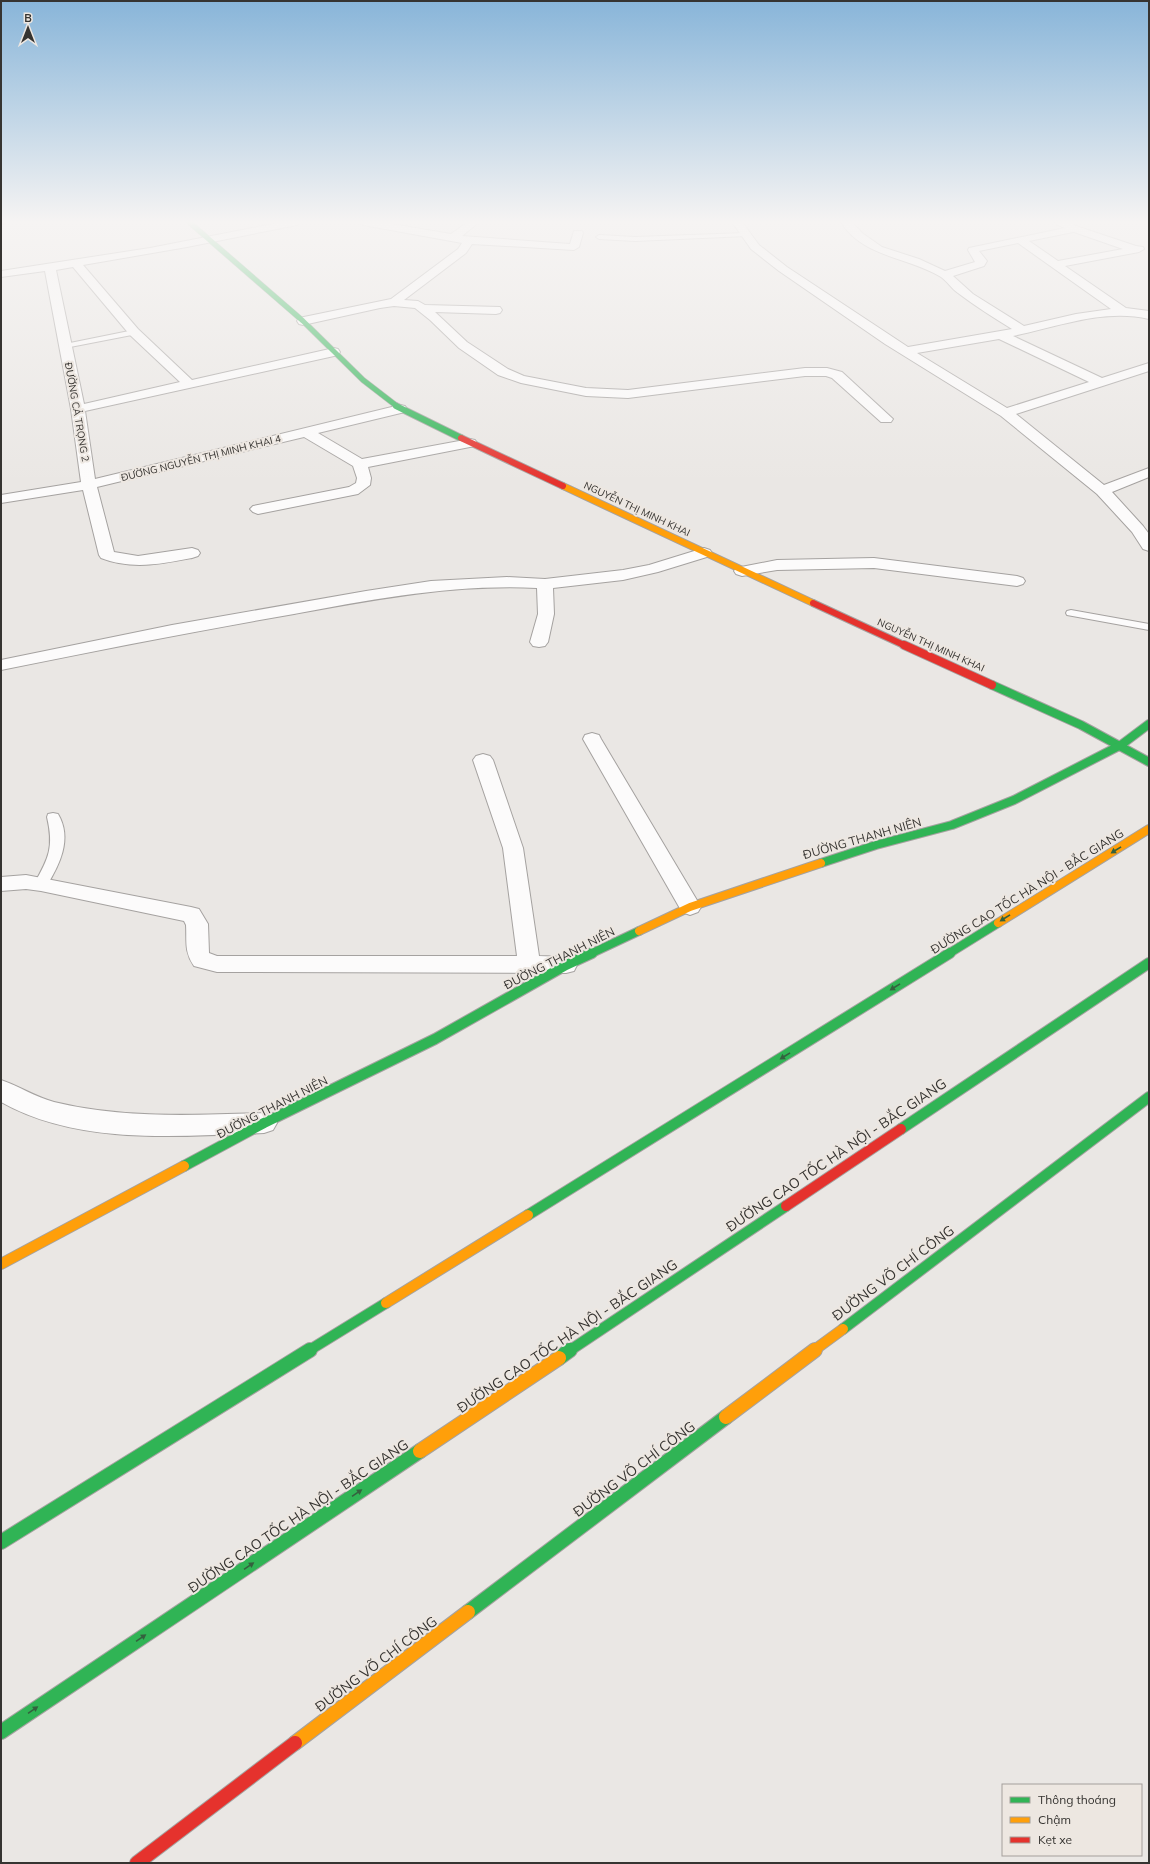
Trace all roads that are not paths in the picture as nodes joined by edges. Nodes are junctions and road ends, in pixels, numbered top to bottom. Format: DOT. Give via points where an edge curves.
graph roads {
  1 [pos="58,309"];
  2 [pos="114,309"];
  3 [pos="289,309"];
  4 [pos="361,309"];
  5 [pos="424,309"];
  6 [pos="459,309"];
  7 [pos="842,309"];
  8 [pos="990,309"];
  9 [pos="1119,309"];
  10 [pos="496,310"];
  11 [pos="1122,311"];
  12 [pos="1149,316"];
  13 [pos="303,321"];
  14 [pos="1022,330"];
  15 [pos="134,332"];
  16 [pos="1001,335"];
  17 [pos="65,346"];
  18 [pos="907,351"];
  19 [pos="334,352"];
  20 [pos="1149,368"];
  21 [pos="188,383"];
  22 [pos="1102,383"];
  23 [pos="78,409"];
  24 [pos="400,409"];
  25 [pos="1006,413"];
  26 [pos="886,419"];
  27 [pos="307,432"];
  28 [pos="470,443"];
  29 [pos="360,464"];
  30 [pos="1149,472"];
  31 [pos="89,485"];
  32 [pos="1102,491"];
  33 [pos="1,499"];
  34 [pos="258,509"];
  35 [pos="1149,546"];
  36 [pos="192,553"];
  37 [pos="704,553"];
  38 [pos="742,571"];
  39 [pos="1018,581"];
  40 [pos="545,584"];
  41 [pos="1071,613"];
  42 [pos="1149,627"];
  43 [pos="539,642"];
  44 [pos="1,665"];
  45 [pos="1149,724"];
  46 [pos="592,739"];
  47 [pos="1121,745"];
  48 [pos="483,760"];
  49 [pos="1149,762"];
  50 [pos="53,817"];
  51 [pos="1149,829"];
  52 [pos="1,884"];
  53 [pos="41,884"];
  54 [pos="690,907"];
  55 [pos="1149,963"];
  56 [pos="529,964"];
  57 [pos="566,965"];
  58 [pos="1,1090"];
  59 [pos="1149,1097"];
  60 [pos="264,1123"];
  61 [pos="1,1264"];
  62 [pos="1,1542"];
  63 [pos="1,1732"];
  64 [pos="137,1863"];
  1 -- 17 [label="street, ĐƯỜNG CẢ TRỌNG 2"];
  2 -- 15 [label="street"];
  3 -- 13 [label="main road, NGUYỄN THỊ MINH KHAI"];
  4 -- 13 [label="street"];
  5 -- 26 [label="street" via="463,345 503,372 558,388 628,394 805,372 827,372 837,375"];
  6 -- 10 [label="street"];
  7 -- 18 [label="street"];
  8 -- 14 [label="street"];
  9 -- 11 [label="street"];
  11 -- 12 [label="street"];
  11 -- 14 [label="street"];
  13 -- 19 [label="main road, NGUYỄN THỊ MINH KHAI"];
  14 -- 16 [label="street"];
  15 -- 17 [label="lane"];
  15 -- 21 [label="street"];
  16 -- 18 [label="street"];
  16 -- 22 [label="street"];
  17 -- 23 [label="street, ĐƯỜNG CẢ TRỌNG 2"];
  18 -- 25 [label="street"];
  19 -- 21 [label="street"];
  19 -- 24 [label="main road, NGUYỄN THỊ MINH KHAI" via="363,380"];
  20 -- 22 [label="street"];
  21 -- 23 [label="street"];
  22 -- 25 [label="street"];
  23 -- 31 [label="street, ĐƯỜNG CẢ TRỌNG 2"];
  24 -- 27 [label="street, ĐƯỜNG NGUYỄN THỊ MINH KHAI 4"];
  24 -- 28 [label="main road, NGUYỄN THỊ MINH KHAI"];
  25 -- 32 [label="street"];
  27 -- 29 [label="street"];
  27 -- 31 [label="street, ĐƯỜNG NGUYỄN THỊ MINH KHAI 4"];
  28 -- 29 [label="street"];
  28 -- 37 [label="main road, NGUYỄN THỊ MINH KHAI"];
  29 -- 34 [label="street" via="363,485 353,491"];
  30 -- 32 [label="street"];
  31 -- 33 [label="street, ĐƯỜNG NGUYỄN THỊ MINH KHAI 4"];
  31 -- 36 [label="street, ĐƯỜNG CẢ TRỌNG 2" via="107,555 115,559 134,561 156,560"];
  32 -- 35 [label="street" via="1138,530"];
  37 -- 38 [label="main road, NGUYỄN THỊ MINH KHAI"];
  37 -- 40 [label="street" via="652,569"];
  38 -- 39 [label="street" via="778,565 874,563"];
  38 -- 47 [label="main road, NGUYỄN THỊ MINH KHAI"];
  40 -- 43 [label="street" via="546,614"];
  40 -- 44 [label="street" via="506,582 431,586 172,630"];
  41 -- 42 [label="lane"];
  45 -- 47 [label="main road, ĐƯỜNG THANH NIÊN"];
  46 -- 54 [label="street"];
  47 -- 49 [label="main road, NGUYỄN THỊ MINH KHAI"];
  47 -- 54 [label="main road, ĐƯỜNG THANH NIÊN" via="1014,800 952,825 779,876"];
  48 -- 56 [label="street" via="513,848"];
  50 -- 53 [label="lane" via="58,848"];
  51 -- 62 [label="main road, ĐƯỜNG CAO TỐC HÀ NỘI - BẮC GIANG, one-way"];
  52 -- 53 [label="street"];
  53 -- 56 [label="street" via="191,916 197,924 198,954 202,960 217,964"];
  54 -- 57 [label="main road, ĐƯỜNG THANH NIÊN"];
  63 -- 55 [label="main road, ĐƯỜNG CAO TỐC HÀ NỘI - BẮC GIANG, one-way"];
  56 -- 57 [label="street"];
  57 -- 60 [label="main road, ĐƯỜNG THANH NIÊN" via="435,1039"];
  58 -- 60 [label="street" via="25,1102 61,1113 106,1121 161,1125"];
  59 -- 64 [label="main road, ĐƯỜNG VÕ CHÍ CÔNG"];
  60 -- 61 [label="main road, ĐƯỜNG THANH NIÊN"];
}
